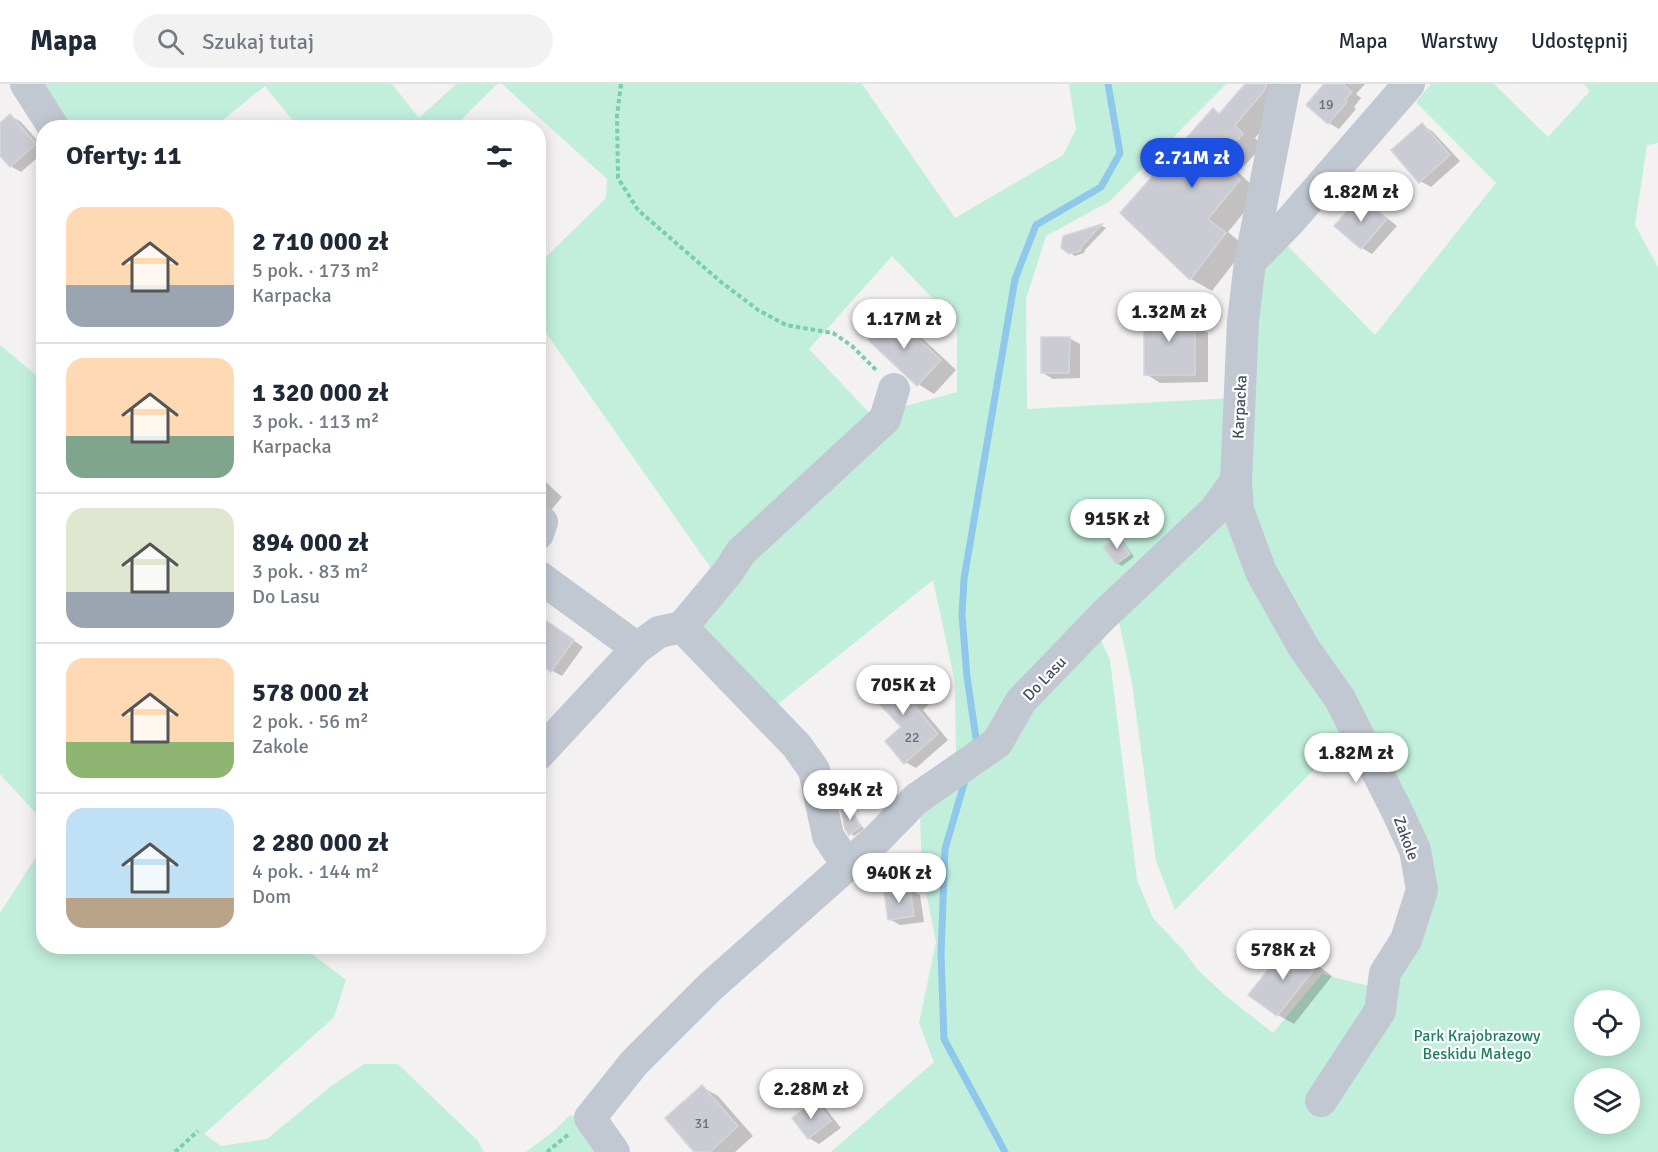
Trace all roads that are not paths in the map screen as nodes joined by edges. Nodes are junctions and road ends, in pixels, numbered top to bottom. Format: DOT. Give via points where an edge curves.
graph roads {
  1 [pos="26,84"];
  2 [pos="1285,84"];
  3 [pos="1409,84"];
  4 [pos="49,120"];
  5 [pos="1250,262"];
  6 [pos="894,389"];
  7 [pos="1236,481"];
  8 [pos="546,582"];
  9 [pos="682,627"];
  10 [pos="637,648"];
  11 [pos="546,746"];
  12 [pos="847,865"];
  13 [pos="1321,1101"];
  14 [pos="614,1152"];
  1 -- 4 [label="street"];
  2 -- 5 [label="street, Karpacka"];
  3 -- 5 [label="street"];
  5 -- 7 [label="street, Karpacka" via="1243,321"];
  6 -- 9 [label="street" via="885,419 741,552"];
  7 -- 12 [label="street, Do Lasu" via="1214,511 1104,615 1021,701 997,743 916,799"];
  7 -- 13 [label="street, Zakole" via="1238,510 1261,572 1304,648 1340,699 1398,811 1415,850 1422,890 1406,940 1385,973 1380,1011"];
  8 -- 10 [label="street"];
  9 -- 10 [label="street" via="659,632"];
  9 -- 12 [label="street" via="797,746 814,770 828,836"];
  10 -- 11 [label="street"];
  12 -- 14 [label="street, Do Lasu" via="711,986 626,1072 590,1118"];
}
